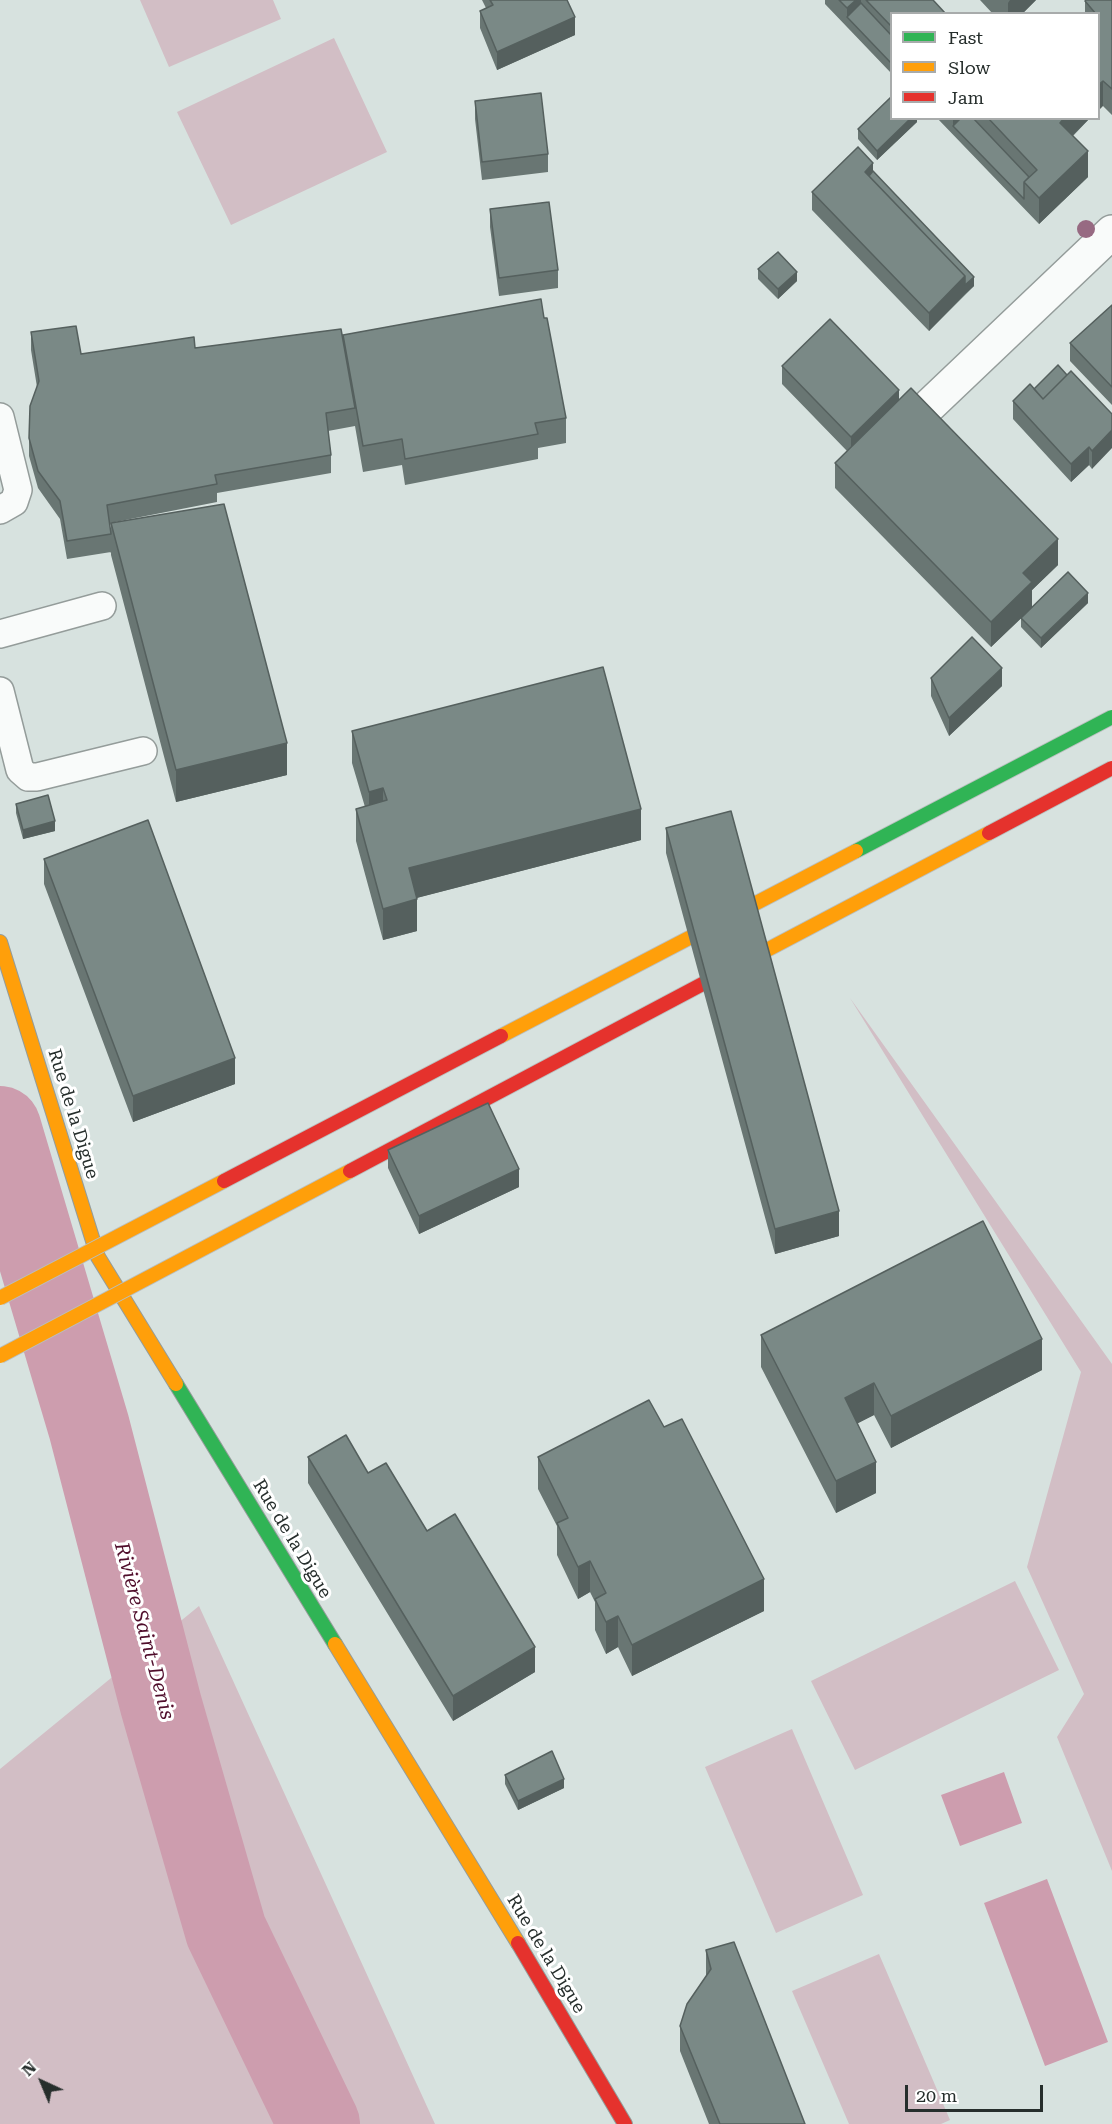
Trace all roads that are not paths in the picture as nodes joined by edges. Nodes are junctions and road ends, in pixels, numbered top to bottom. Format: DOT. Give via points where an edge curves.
graph roads {
  1 [pos="1112,232"];
  2 [pos="930,405"];
  3 [pos="0,417"];
  4 [pos="0,510"];
  5 [pos="102,606"];
  6 [pos="0,634"];
  7 [pos="1,701"];
  8 [pos="1112,717"];
  9 [pos="143,751"];
  10 [pos="1112,768"];
  11 [pos="0,942"];
  12 [pos="0,1298"];
  13 [pos="0,1356"];
  14 [pos="625,2124"];
  1 -- 2 [label="street"];
  3 -- 4 [label="lane" via="18,490 14,502"];
  5 -- 6 [label="lane"];
  7 -- 9 [label="lane" via="20,770 28,777"];
  8 -- 12 [label="main road, bridge"];
  10 -- 13 [label="main road, bridge"];
  11 -- 14 [label="main road, Rue de la Digue" via="98,1257 561,2012"];
}
